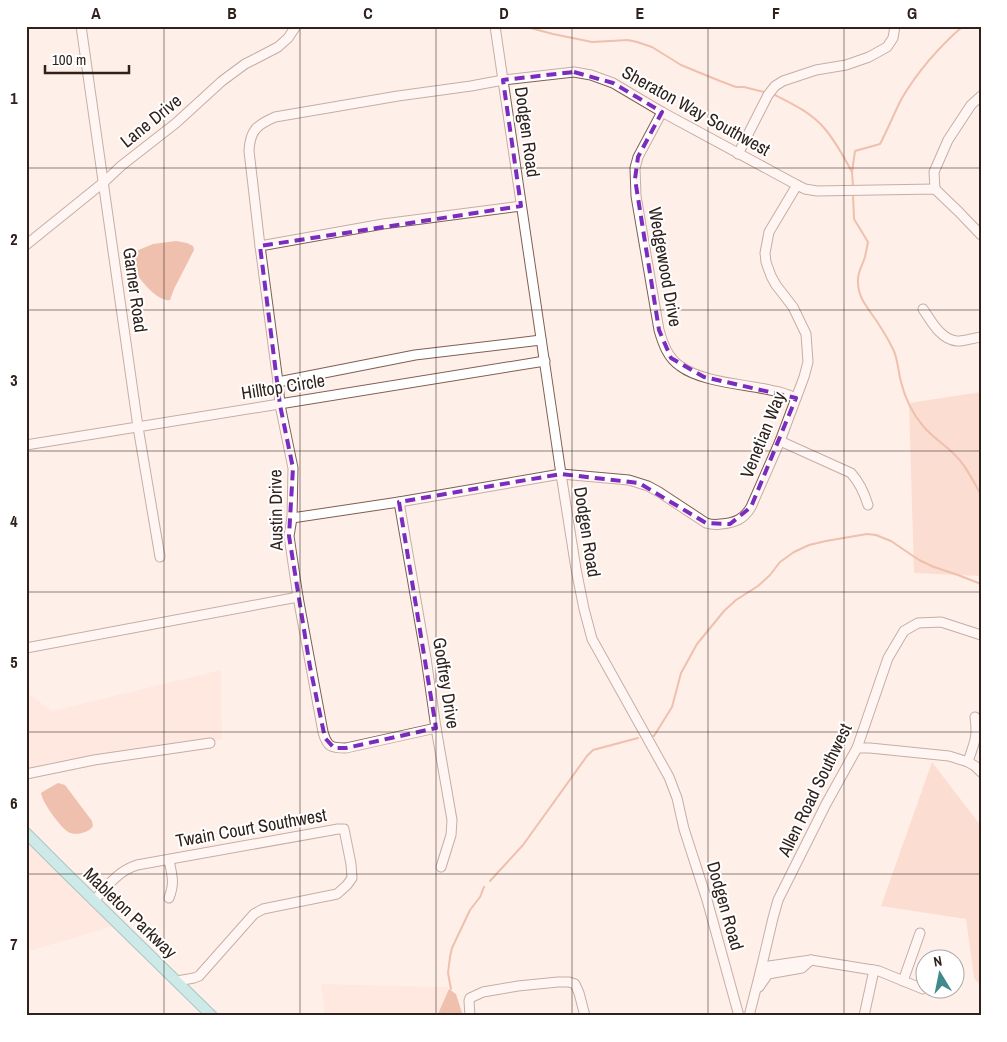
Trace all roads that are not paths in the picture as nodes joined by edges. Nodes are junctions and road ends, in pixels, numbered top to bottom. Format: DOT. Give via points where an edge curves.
graph roads {
  1 [pos="81,26"];
  2 [pos="296,26"];
  3 [pos="494,26"];
  4 [pos="895,26"];
  5 [pos="503,80"];
  6 [pos="981,96"];
  7 [pos="662,112"];
  8 [pos="252,133"];
  9 [pos="738,154"];
  10 [pos="104,182"];
  11 [pos="797,186"];
  12 [pos="935,189"];
  13 [pos="521,206"];
  14 [pos="981,235"];
  15 [pos="26,245"];
  16 [pos="260,246"];
  17 [pos="922,310"];
  18 [pos="981,337"];
  19 [pos="541,340"];
  20 [pos="545,361"];
  21 [pos="278,382"];
  22 [pos="796,398"];
  23 [pos="280,405"];
  24 [pos="138,427"];
  25 [pos="780,441"];
  26 [pos="26,445"];
  27 [pos="561,474"];
  28 [pos="399,502"];
  29 [pos="868,505"];
  30 [pos="292,518"];
  31 [pos="160,557"];
  32 [pos="298,596"];
  33 [pos="981,636"];
  34 [pos="26,648"];
  35 [pos="975,717"];
  36 [pos="436,728"];
  37 [pos="210,743"];
  38 [pos="858,748"];
  39 [pos="968,762"];
  40 [pos="981,772"];
  41 [pos="26,774"];
  42 [pos="26,833"];
  43 [pos="169,860"];
  44 [pos="441,867"];
  45 [pos="169,898"];
  46 [pos="94,901"];
  47 [pos="920,932"];
  48 [pos="874,970"];
  49 [pos="765,972"];
  50 [pos="177,981"];
  51 [pos="903,981"];
  52 [pos="914,986"];
  53 [pos="212,1016"];
  54 [pos="470,1016"];
  55 [pos="585,1016"];
  56 [pos="739,1016"];
  57 [pos="749,1016"];
  58 [pos="864,1016"];
  1 -- 10 [label="street, Garner Road"];
  2 -- 10 [label="street, Lane Drive" via="278,47 222,80"];
  3 -- 5 [label="street, Dodgen Road"];
  4 -- 9 [label="street" via="887,47 869,57 816,70 775,86"];
  5 -- 7 [label="street, Sheraton Way Southwest" via="574,72 591,75 613,82"];
  5 -- 8 [label="street, Sheraton Way Southwest" via="275,117 257,126"];
  5 -- 13 [label="street, Dodgen Road"];
  6 -- 12 [label="street" via="948,140 934,172"];
  7 -- 9 [label="street, Sheraton Way Southwest"];
  7 -- 22 [label="street, Wedgewood Drive" via="638,157 635,179 663,343 671,358 690,372 743,386 774,390"];
  8 -- 16 [label="street, Austin Drive" via="249,151"];
  9 -- 11 [label="street, Sheraton Way Southwest"];
  10 -- 15 [label="street, Lane Drive"];
  10 -- 24 [label="street, Garner Road"];
  11 -- 12 [label="street, Sheraton Way Southwest" via="817,191"];
  11 -- 22 [label="street, Venetian Way" via="769,232 766,252 771,276 793,307 806,334 808,362"];
  12 -- 14 [label="street"];
  13 -- 16 [label="street" via="384,224"];
  13 -- 19 [label="street, Dodgen Road"];
  16 -- 21 [label="street, Austin Drive"];
  17 -- 18 [label="street" via="949,339 958,341"];
  19 -- 20 [label="street, Dodgen Road"];
  19 -- 21 [label="street" via="415,355"];
  20 -- 23 [label="street, Hilltop Circle"];
  20 -- 27 [label="street, Dodgen Road"];
  21 -- 23 [label="street, Austin Drive"];
  22 -- 25 [label="street, Venetian Way"];
  23 -- 24 [label="street, Hilltop Circle"];
  23 -- 30 [label="street, Austin Drive" via="293,468"];
  24 -- 26 [label="street, Hilltop Circle"];
  24 -- 31 [label="street, Garner Road"];
  25 -- 27 [label="street, Venetian Way" via="751,507 740,520 730,524 713,526 706,523 659,492 629,480"];
  25 -- 29 [label="street" via="851,473 858,480"];
  27 -- 28 [label="street, Venetian Way"];
  27 -- 56 [label="street, Dodgen Road" via="576,569 592,639 669,777"];
  28 -- 30 [label="street, Venetian Way"];
  28 -- 36 [label="street, Godfrey Drive"];
  30 -- 32 [label="street, Austin Drive" via="290,536"];
  32 -- 34 [label="street"];
  32 -- 36 [label="street, Austin Drive" via="323,732 330,746 346,748"];
  33 -- 38 [label="street, Allen Road Southwest" via="941,622 918,623 904,630 888,658"];
  35 -- 39 [label="street" via="975,744"];
  36 -- 44 [label="street, Godfrey Drive" via="452,820"];
  37 -- 41 [label="street" via="94,760"];
  38 -- 39 [label="street" via="936,754"];
  38 -- 49 [label="street, Allen Road Southwest" via="778,900 772,918"];
  39 -- 40 [label="street"];
  42 -- 46 [label="main road, Mableton Parkway"];
  43 -- 45 [label="street" via="173,881"];
  43 -- 46 [label="street, Twain Court Southwest" via="129,867 118,874"];
  43 -- 50 [label="street, Twain Court Southwest" via="344,829 352,878 337,894 263,909 254,914 199,976"];
  46 -- 50 [label="main road, Mableton Parkway"];
  47 -- 51 [label="street"];
  48 -- 49 [label="street" via="811,960 802,968 769,966"];
  48 -- 51 [label="street"];
  48 -- 58 [label="street"];
  49 -- 57 [label="street, Allen Road Southwest"];
  50 -- 53 [label="main road, Mableton Parkway"];
  51 -- 52 [label="street"];
  54 -- 55 [label="street" via="468,1001 483,992 569,982 575,984"];
}
